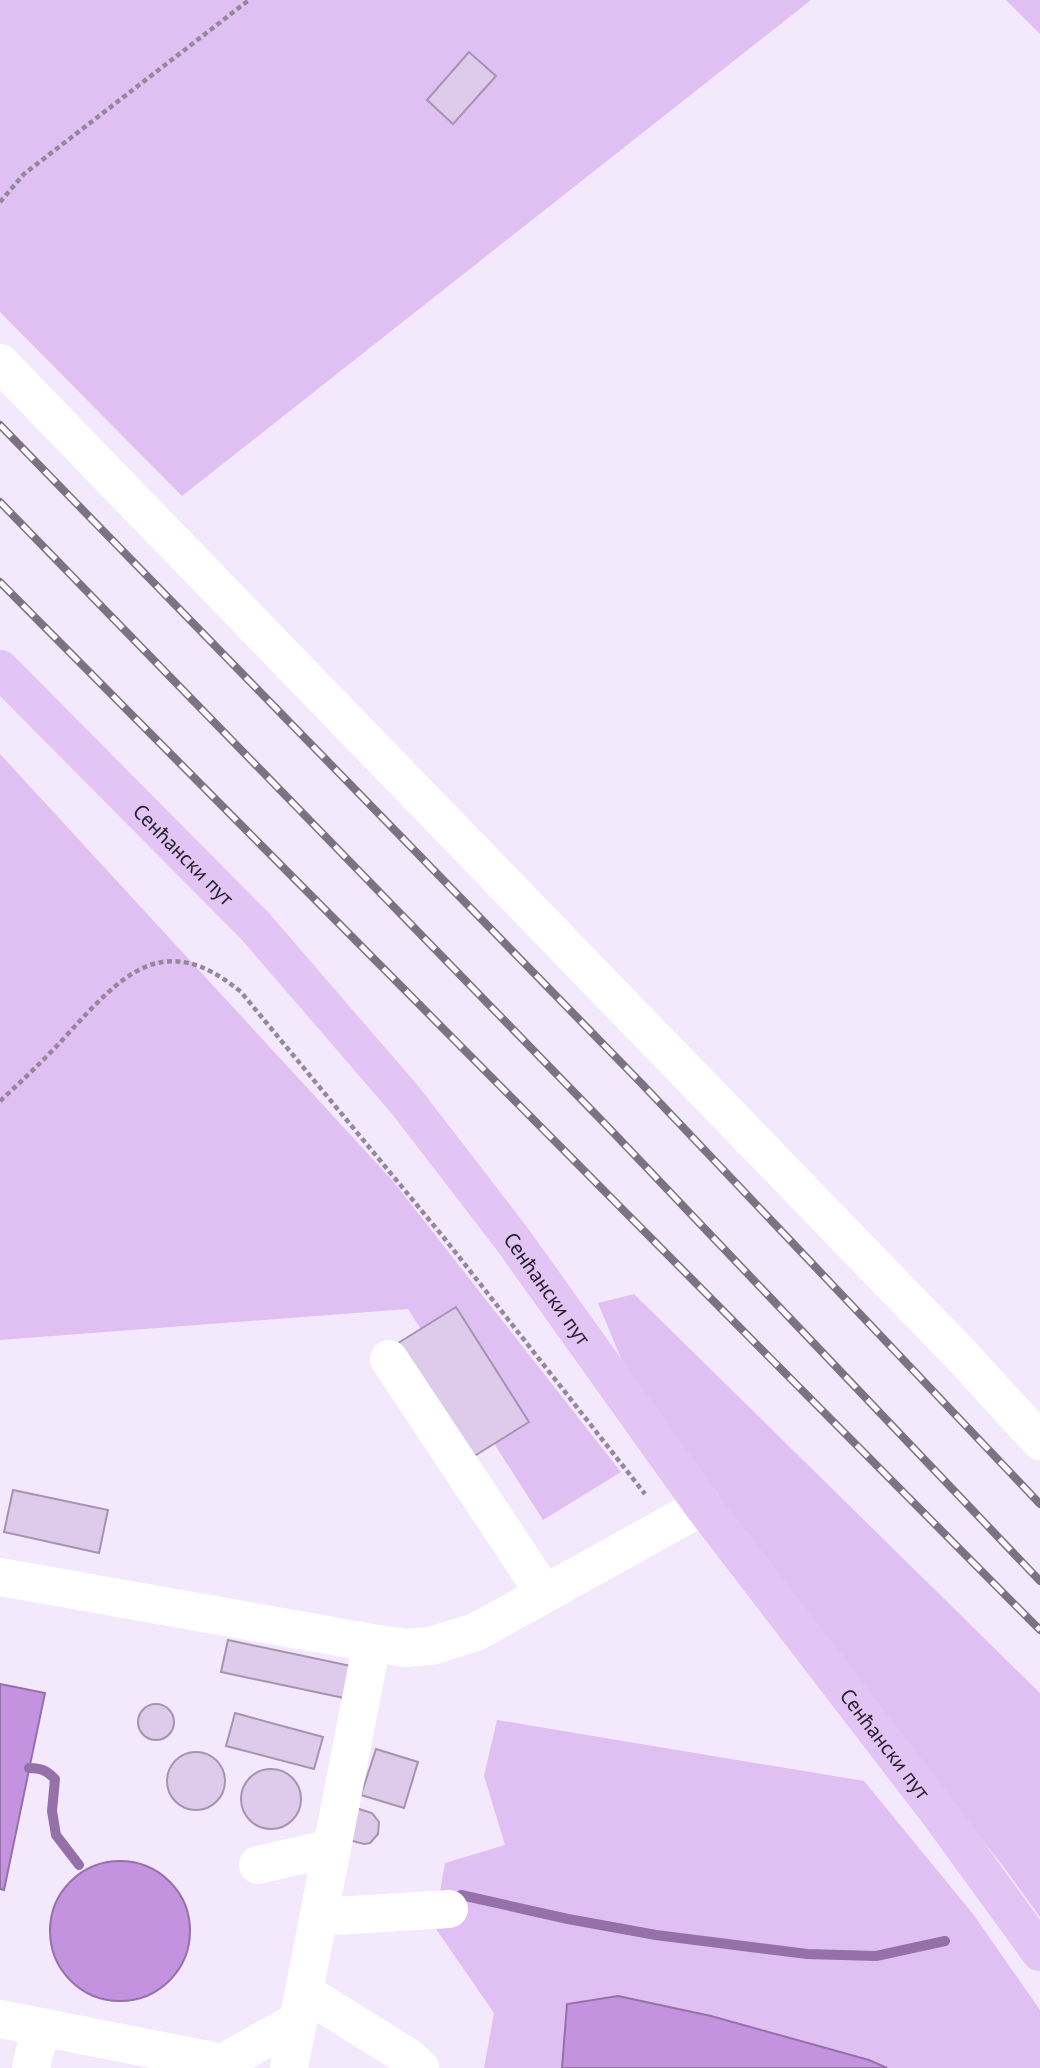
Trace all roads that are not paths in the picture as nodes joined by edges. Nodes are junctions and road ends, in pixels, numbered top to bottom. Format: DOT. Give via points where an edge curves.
graph roads {
  1 [pos="0,363"];
  2 [pos="0,669"];
  3 [pos="389,1359"];
  4 [pos="1040,1441"];
  5 [pos="703,1506"];
  6 [pos="0,1577"];
  7 [pos="544,1593"];
  8 [pos="372,1643"];
  9 [pos="332,1848"];
  10 [pos="258,1865"];
  11 [pos="449,1909"];
  12 [pos="319,1916"];
  13 [pos="1040,1952"];
  14 [pos="302,2006"];
  15 [pos="0,2019"];
  16 [pos="40,2027"];
  17 [pos="31,2068"];
  18 [pos="289,2068"];
  19 [pos="420,2068"];
  1 -- 4 [label="lane"];
  2 -- 5 [label="main road, Сенћански пут" via="255,926 406,1101 513,1240"];
  3 -- 7 [label="lane"];
  5 -- 7 [label="lane"];
  5 -- 13 [label="main road, Сенћански пут"];
  6 -- 8 [label="lane"];
  7 -- 8 [label="lane" via="453,1640 405,1648"];
  8 -- 9 [label="lane"];
  9 -- 10 [label="lane"];
  9 -- 12 [label="lane"];
  11 -- 12 [label="lane"];
  12 -- 14 [label="lane"];
  14 -- 16 [label="lane" via="223,2063"];
  14 -- 18 [label="lane"];
  14 -- 19 [label="lane" via="408,2057"];
  15 -- 16 [label="lane"];
  16 -- 17 [label="lane"];
}
